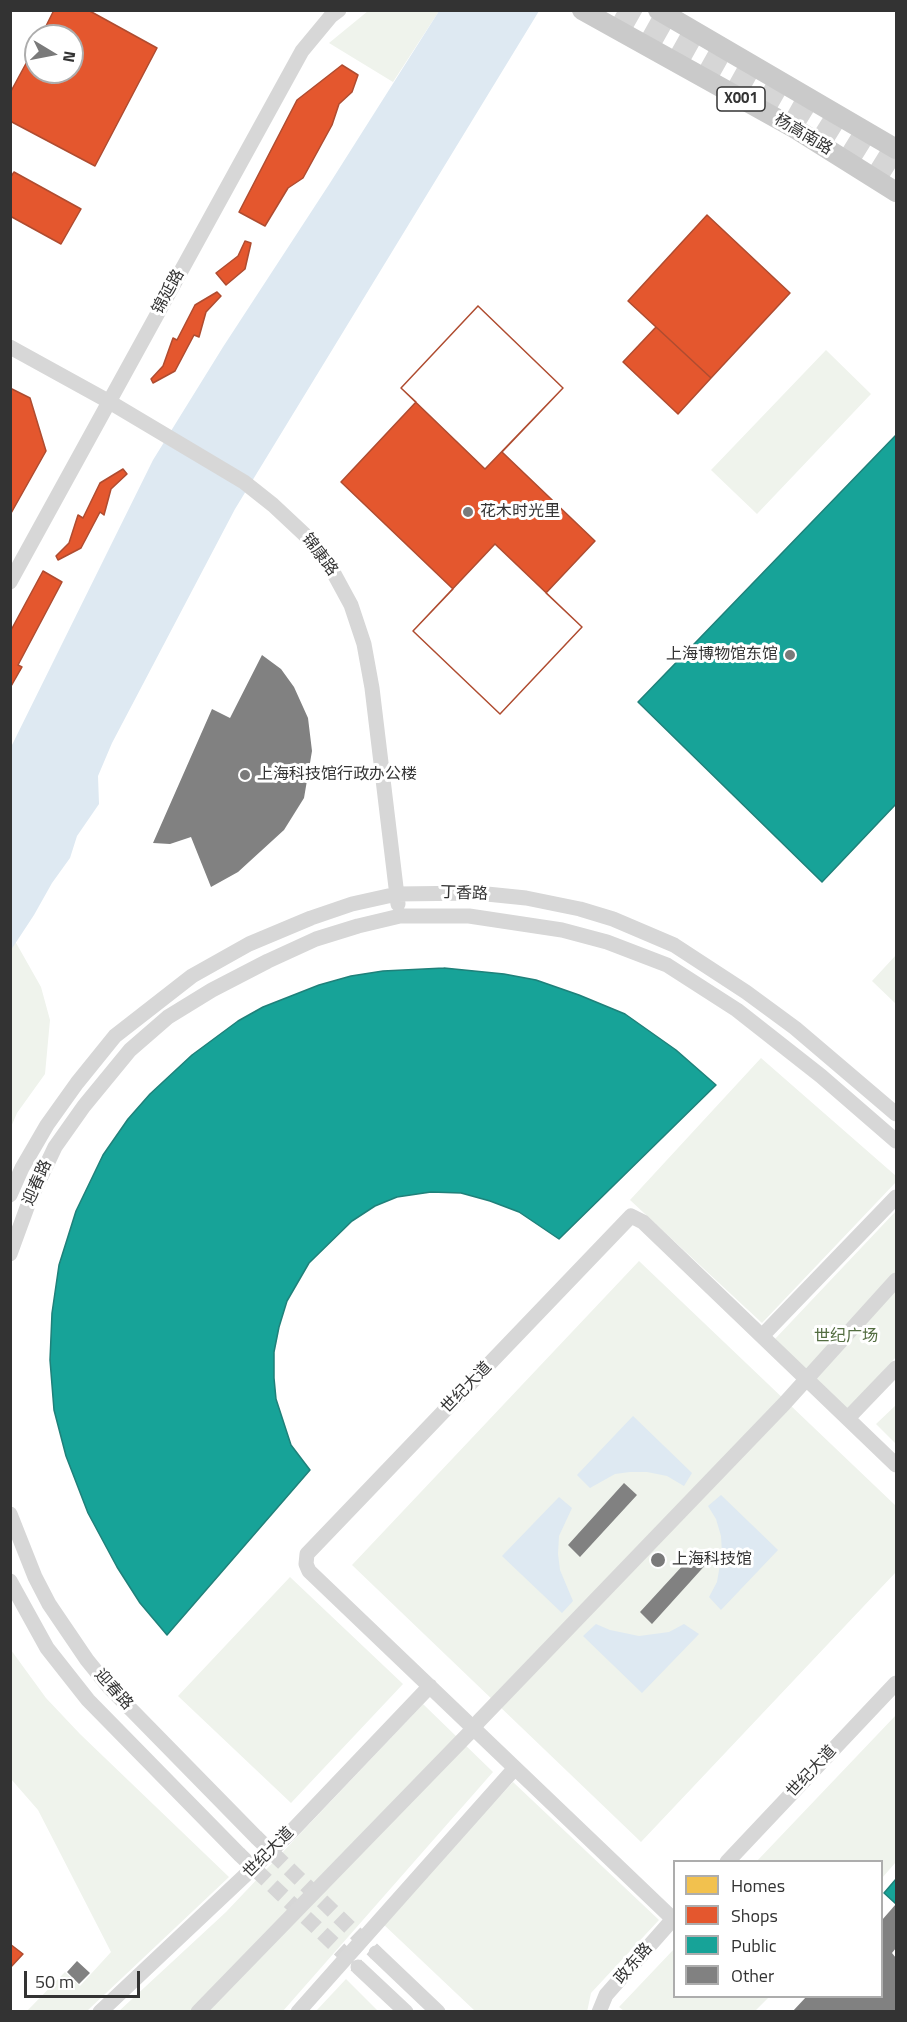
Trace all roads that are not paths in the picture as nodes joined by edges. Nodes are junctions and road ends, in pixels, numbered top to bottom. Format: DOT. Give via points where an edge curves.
graph roads {
  1 [pos="339,10"];
  2 [pos="582,10"];
  3 [pos="658,10"];
  4 [pos="897,149"];
  5 [pos="897,192"];
  6 [pos="10,347"];
  7 [pos="108,401"];
  8 [pos="10,582"];
  9 [pos="397,894"];
  10 [pos="400,916"];
  11 [pos="897,1114"];
  12 [pos="47,1125"];
  13 [pos="897,1141"];
  14 [pos="55,1147"];
  15 [pos="10,1195"];
  16 [pos="897,1197"];
  17 [pos="10,1254"];
  18 [pos="897,1280"];
  19 [pos="762,1336"];
  20 [pos="897,1368"];
  21 [pos="806,1378"];
  22 [pos="848,1418"];
  23 [pos="897,1465"];
  24 [pos="10,1514"];
  25 [pos="10,1581"];
  26 [pos="897,1683"];
  27 [pos="430,1686"];
  28 [pos="474,1728"];
  29 [pos="515,1768"];
  30 [pos="256,1837"];
  31 [pos="239,1854"];
  32 [pos="729,1860"];
  33 [pos="673,1917"];
  34 [pos="673,1919"];
  35 [pos="376,1953"];
  36 [pos="358,1967"];
  37 [pos="100,2012"];
  38 [pos="198,2012"];
  39 [pos="298,2012"];
  40 [pos="406,2012"];
  41 [pos="438,2012"];
  42 [pos="599,2012"];
  1 -- 7 [label="street, 锦延路" via="302,51"];
  2 -- 5 [label="main road, 杨高南路 / X001" via="794,128"];
  3 -- 4 [label="main road, X001"];
  6 -- 7 [label="street, 锦康路"];
  7 -- 8 [label="street, 锦延路"];
  7 -- 9 [label="street, 锦康路" via="244,482 304,534 332,570 351,605 364,644"];
  9 -- 10 [label="street, 锦康路"];
  9 -- 11 [label="street, 丁香路" via="477,893 526,898 613,919 674,945 795,1028"];
  9 -- 12 [label="street, 丁香路" via="311,918 249,944 192,976 115,1036"];
  10 -- 13 [label="street, 丁香路" via="469,916 562,930 667,965 736,1010"];
  10 -- 14 [label="street, 丁香路" via="316,939 212,990 168,1017 130,1050"];
  12 -- 15 [label="street, 迎春路"];
  14 -- 17 [label="street, 迎春路"];
  16 -- 19 [label="street"];
  18 -- 21 [label="street"];
  19 -- 21 [label="street, 世纪大道"];
  19 -- 27 [label="street, 世纪大道" via="643,1222 631,1216 307,1554 309,1571"];
  20 -- 22 [label="street"];
  21 -- 22 [label="street, 世纪大道"];
  21 -- 28 [label="street"];
  22 -- 23 [label="street, 世纪大道"];
  24 -- 30 [label="street, 迎春路" via="49,1604 87,1660"];
  25 -- 31 [label="street, 迎春路" via="47,1648 88,1700"];
  26 -- 32 [label="street, 世纪大道"];
  27 -- 28 [label="street, 世纪大道"];
  27 -- 37 [label="street, 世纪大道" via="282,1841"];
  28 -- 29 [label="street, 世纪大道"];
  28 -- 38 [label="street"];
  29 -- 33 [label="street, 世纪大道"];
  29 -- 39 [label="street"];
  34 -- 42 [label="street, 政东路" via="606,1995"];
  35 -- 41 [label="street"];
  36 -- 40 [label="street"];
}
